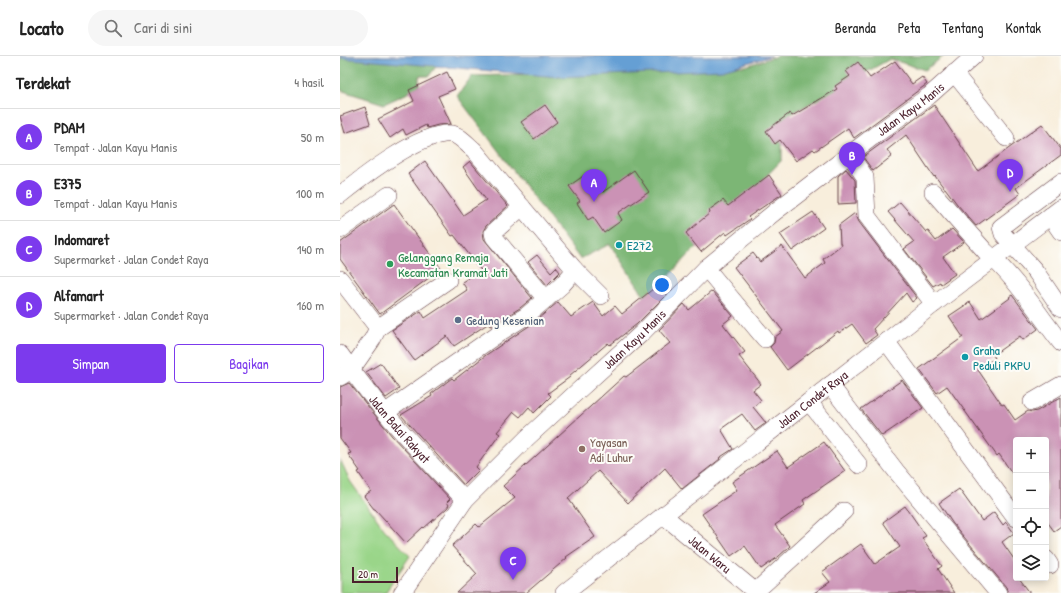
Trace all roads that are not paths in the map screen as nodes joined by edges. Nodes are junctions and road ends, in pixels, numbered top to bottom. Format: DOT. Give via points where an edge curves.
graph roads {
  1 [pos="974,56"];
  2 [pos="954,74"];
  3 [pos="1006,138"];
  4 [pos="850,154"];
  5 [pos="1061,182"];
  6 [pos="934,192"];
  7 [pos="340,195"];
  8 [pos="389,195"];
  9 [pos="522,207"];
  10 [pos="1055,212"];
  11 [pos="340,230"];
  12 [pos="1061,232"];
  13 [pos="1011,245"];
  14 [pos="994,259"];
  15 [pos="706,268"];
  16 [pos="575,270"];
  17 [pos="340,278"];
  18 [pos="448,280"];
  19 [pos="601,296"];
  20 [pos="546,299"];
  21 [pos="934,304"];
  22 [pos="1061,309"];
  23 [pos="378,328"];
  24 [pos="765,339"];
  25 [pos="886,341"];
  26 [pos="1061,343"];
  27 [pos="340,354"];
  28 [pos="346,374"];
  29 [pos="1061,384"];
  30 [pos="830,385"];
  31 [pos="809,402"];
  32 [pos="1032,402"];
  33 [pos="386,412"];
  34 [pos="859,465"];
  35 [pos="465,500"];
  36 [pos="844,511"];
  37 [pos="1013,514"];
  38 [pos="663,515"];
  39 [pos="756,592"];
  40 [pos="402,593"];
  41 [pos="564,593"];
  42 [pos="998,593"];
  1 -- 2 [label="street, Jalan Kayu Manis"];
  2 -- 3 [label="street"];
  2 -- 4 [label="street, Jalan Kayu Manis" via="929,96"];
  4 -- 15 [label="street, Jalan Kayu Manis"];
  4 -- 21 [label="street" via="866,177 867,216"];
  5 -- 13 [label="street" via="1001,227"];
  6 -- 14 [label="street"];
  7 -- 9 [label="street" via="416,142 441,134 454,134 474,150"];
  8 -- 11 [label="street"];
  9 -- 16 [label="street"];
  9 -- 20 [label="street" via="493,233 494,237"];
  10 -- 12 [label="street"];
  10 -- 13 [label="street, Jalan Condet Raya"];
  13 -- 14 [label="street, Jalan Condet Raya"];
  13 -- 22 [label="street" via="1036,272"];
  14 -- 21 [label="street, Jalan Condet Raya"];
  14 -- 26 [label="street"];
  15 -- 24 [label="street"];
  15 -- 35 [label="street, Jalan Kayu Manis" via="643,332 527,438"];
  16 -- 19 [label="street"];
  16 -- 20 [label="street"];
  17 -- 23 [label="street"];
  18 -- 23 [label="street"];
  20 -- 33 [label="street" via="526,316"];
  21 -- 25 [label="street, Jalan Condet Raya"];
  23 -- 28 [label="street"];
  25 -- 30 [label="street, Jalan Condet Raya"];
  25 -- 37 [label="street"];
  27 -- 28 [label="street, Jalan Balai Rakyat"];
  28 -- 33 [label="street, Jalan Balai Rakyat" via="366,390"];
  29 -- 32 [label="street"];
  30 -- 31 [label="street, Jalan Condet Raya"];
  30 -- 42 [label="street" via="896,471"];
  31 -- 34 [label="street"];
  31 -- 38 [label="street, Jalan Condet Raya"];
  33 -- 35 [label="street, Jalan Balai Rakyat"];
  35 -- 40 [label="street, Jalan Kayu Manis"];
  36 -- 39 [label="street"];
  38 -- 39 [label="street, Jalan Waru"];
  38 -- 41 [label="street, Jalan Condet Raya"];
}
